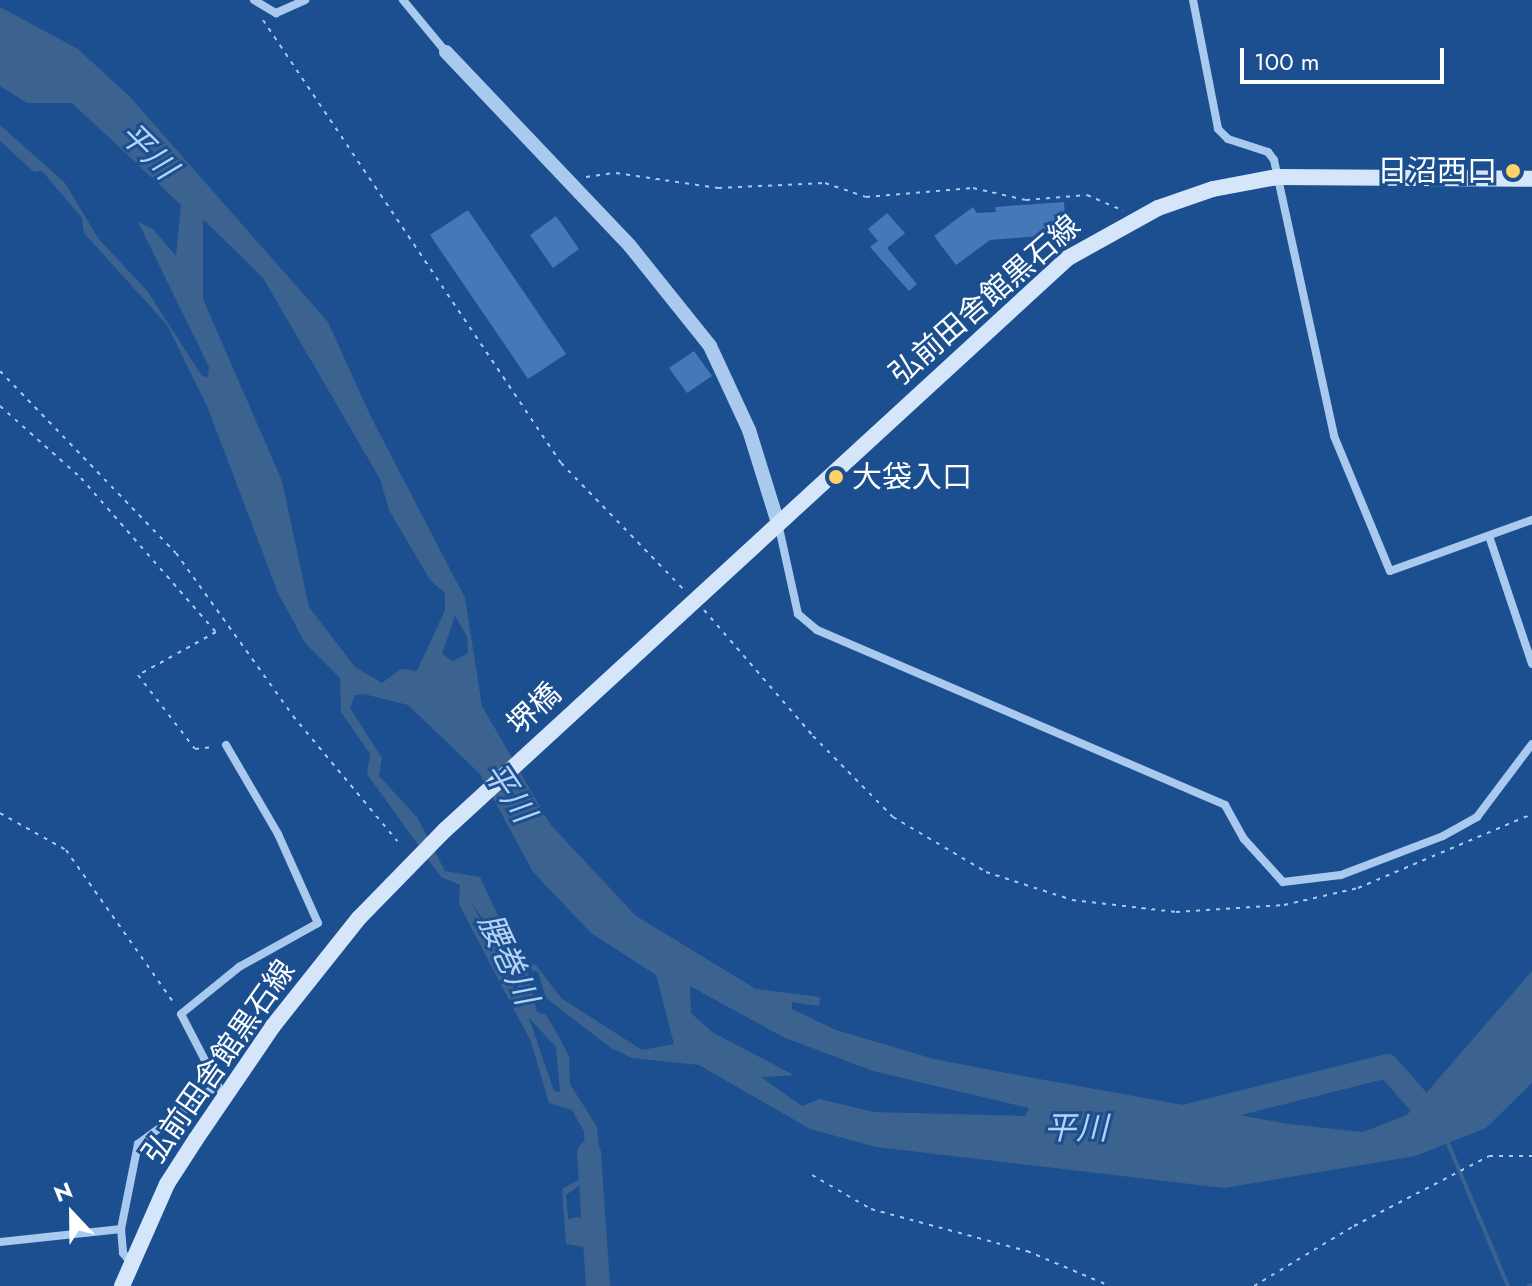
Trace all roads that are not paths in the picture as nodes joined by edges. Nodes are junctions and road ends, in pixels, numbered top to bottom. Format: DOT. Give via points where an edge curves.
graph roads {
  1 [pos="254,0"];
  2 [pos="305,0"];
  3 [pos="403,0"];
  4 [pos="1193,0"];
  5 [pos="446,52"];
  6 [pos="1277,177"];
  7 [pos="1532,179"];
  8 [pos="1532,520"];
  9 [pos="778,523"];
  10 [pos="1489,536"];
  11 [pos="685,608"];
  12 [pos="1532,664"];
  13 [pos="1532,744"];
  14 [pos="226,745"];
  15 [pos="389,888"];
  16 [pos="220,1092"];
  17 [pos="121,1229"];
  18 [pos="0,1242"];
  19 [pos="131,1263"];
  20 [pos="122,1286"];
  1 -- 2 [label="street" via="276,13"];
  3 -- 5 [label="street"];
  4 -- 6 [label="street" via="1218,129 1228,139 1268,152"];
  5 -- 9 [label="street" via="630,246 710,346 738,402"];
  6 -- 7 [label="main road, 弘前田舎館黒石線"];
  6 -- 9 [label="main road, 弘前田舎館黒石線" via="1213,189 1134,219 1080,250 1026,293"];
  6 -- 10 [label="street" via="1334,436 1390,571"];
  8 -- 10 [label="street"];
  9 -- 11 [label="main road, 弘前田舎館黒石線"];
  9 -- 13 [label="street" via="798,614 817,630 1225,805 1244,839 1283,882 1341,875 1477,817"];
  10 -- 12 [label="street"];
  11 -- 15 [label="main road, 堺橋"];
  14 -- 16 [label="street" via="278,834 318,923 239,967 181,1014"];
  15 -- 16 [label="main road, 弘前田舎館黒石線" via="332,950"];
  16 -- 17 [label="street" via="138,1144"];
  16 -- 19 [label="main road, 弘前田舎館黒石線" via="167,1184"];
  17 -- 18 [label="street"];
  17 -- 19 [label="street" via="123,1253"];
  19 -- 20 [label="main road, 弘前田舎館黒石線"];
}
